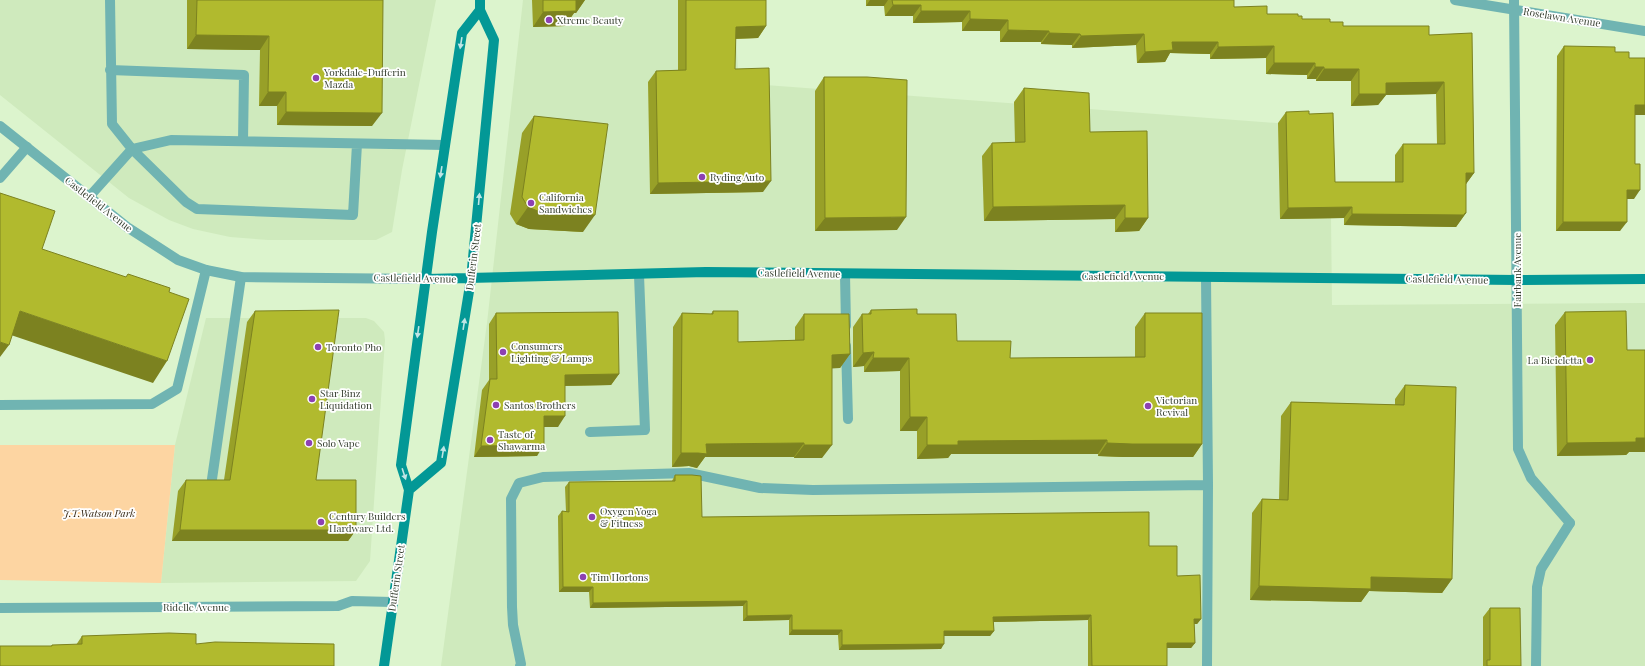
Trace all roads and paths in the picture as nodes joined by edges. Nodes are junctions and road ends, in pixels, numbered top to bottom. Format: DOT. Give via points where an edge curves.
graph roads {
  1 [pos="110,0"];
  2 [pos="1455,0"];
  3 [pos="480,5"];
  4 [pos="1514,5"];
  5 [pos="1645,31"];
  6 [pos="110,70"];
  7 [pos="0,126"];
  8 [pos="243,141"];
  9 [pos="357,144"];
  10 [pos="445,145"];
  11 [pos="27,147"];
  12 [pos="132,149"];
  13 [pos="0,178"];
  14 [pos="89,197"];
  15 [pos="206,270"];
  16 [pos="845,274"];
  17 [pos="639,275"];
  18 [pos="241,277"];
  19 [pos="1206,277"];
  20 [pos="471,279"];
  21 [pos="1645,279"];
  22 [pos="426,280"];
  23 [pos="1517,280"];
  24 [pos="0,405"];
  25 [pos="848,419"];
  26 [pos="590,432"];
  27 [pos="212,479"];
  28 [pos="1208,485"];
  29 [pos="409,490"];
  30 [pos="392,602"];
  31 [pos="0,608"];
  32 [pos="384,666"];
  33 [pos="520,666"];
  34 [pos="1207,666"];
  35 [pos="1536,666"];
  1 -- 6 [label="street"];
  2 -- 4 [label="street, Roselawn Avenue"];
  3 -- 10 [label="street, Dufferin Street, one-way" via="462,32"];
  20 -- 3 [label="street, Dufferin Street, one-way" via="494,40"];
  4 -- 5 [label="street, Roselawn Avenue"];
  4 -- 23 [label="street, Fairbank Avenue"];
  6 -- 8 [label="street" via="244,74"];
  6 -- 12 [label="street" via="112,124"];
  7 -- 11 [label="street, Castlefield Avenue"];
  8 -- 9 [label="street"];
  8 -- 12 [label="street" via="171,140"];
  9 -- 10 [label="street"];
  9 -- 12 [label="street" via="353,215 197,209 186,202"];
  10 -- 22 [label="street, Dufferin Street, one-way"];
  11 -- 13 [label="street"];
  11 -- 14 [label="street, Castlefield Avenue"];
  12 -- 14 [label="street"];
  14 -- 15 [label="street, Castlefield Avenue" via="127,227 178,260"];
  15 -- 18 [label="street, Castlefield Avenue"];
  15 -- 24 [label="street" via="177,389 152,404"];
  16 -- 17 [label="street, Castlefield Avenue" via="706,272"];
  16 -- 19 [label="street, Castlefield Avenue"];
  16 -- 25 [label="street"];
  17 -- 20 [label="street, Castlefield Avenue"];
  17 -- 26 [label="street" via="645,430"];
  18 -- 22 [label="street, Castlefield Avenue"];
  18 -- 27 [label="street"];
  19 -- 23 [label="street, Castlefield Avenue"];
  19 -- 28 [label="street"];
  20 -- 22 [label="street, Castlefield Avenue"];
  29 -- 20 [label="street, Dufferin Street, one-way" via="441,463"];
  21 -- 23 [label="street, Castlefield Avenue"];
  22 -- 29 [label="street, Dufferin Street, one-way" via="401,465"];
  23 -- 35 [label="street, Fairbank Avenue" via="1518,449 1531,478 1570,523 1541,569 1537,587"];
  28 -- 33 [label="street" via="813,490 760,488 689,473 543,477 519,483 511,499 513,626"];
  28 -- 34 [label="street"];
  29 -- 30 [label="street, Dufferin Street"];
  30 -- 31 [label="street, Ridelle Avenue" via="352,601 338,606"];
  30 -- 32 [label="street, Dufferin Street"];
}
